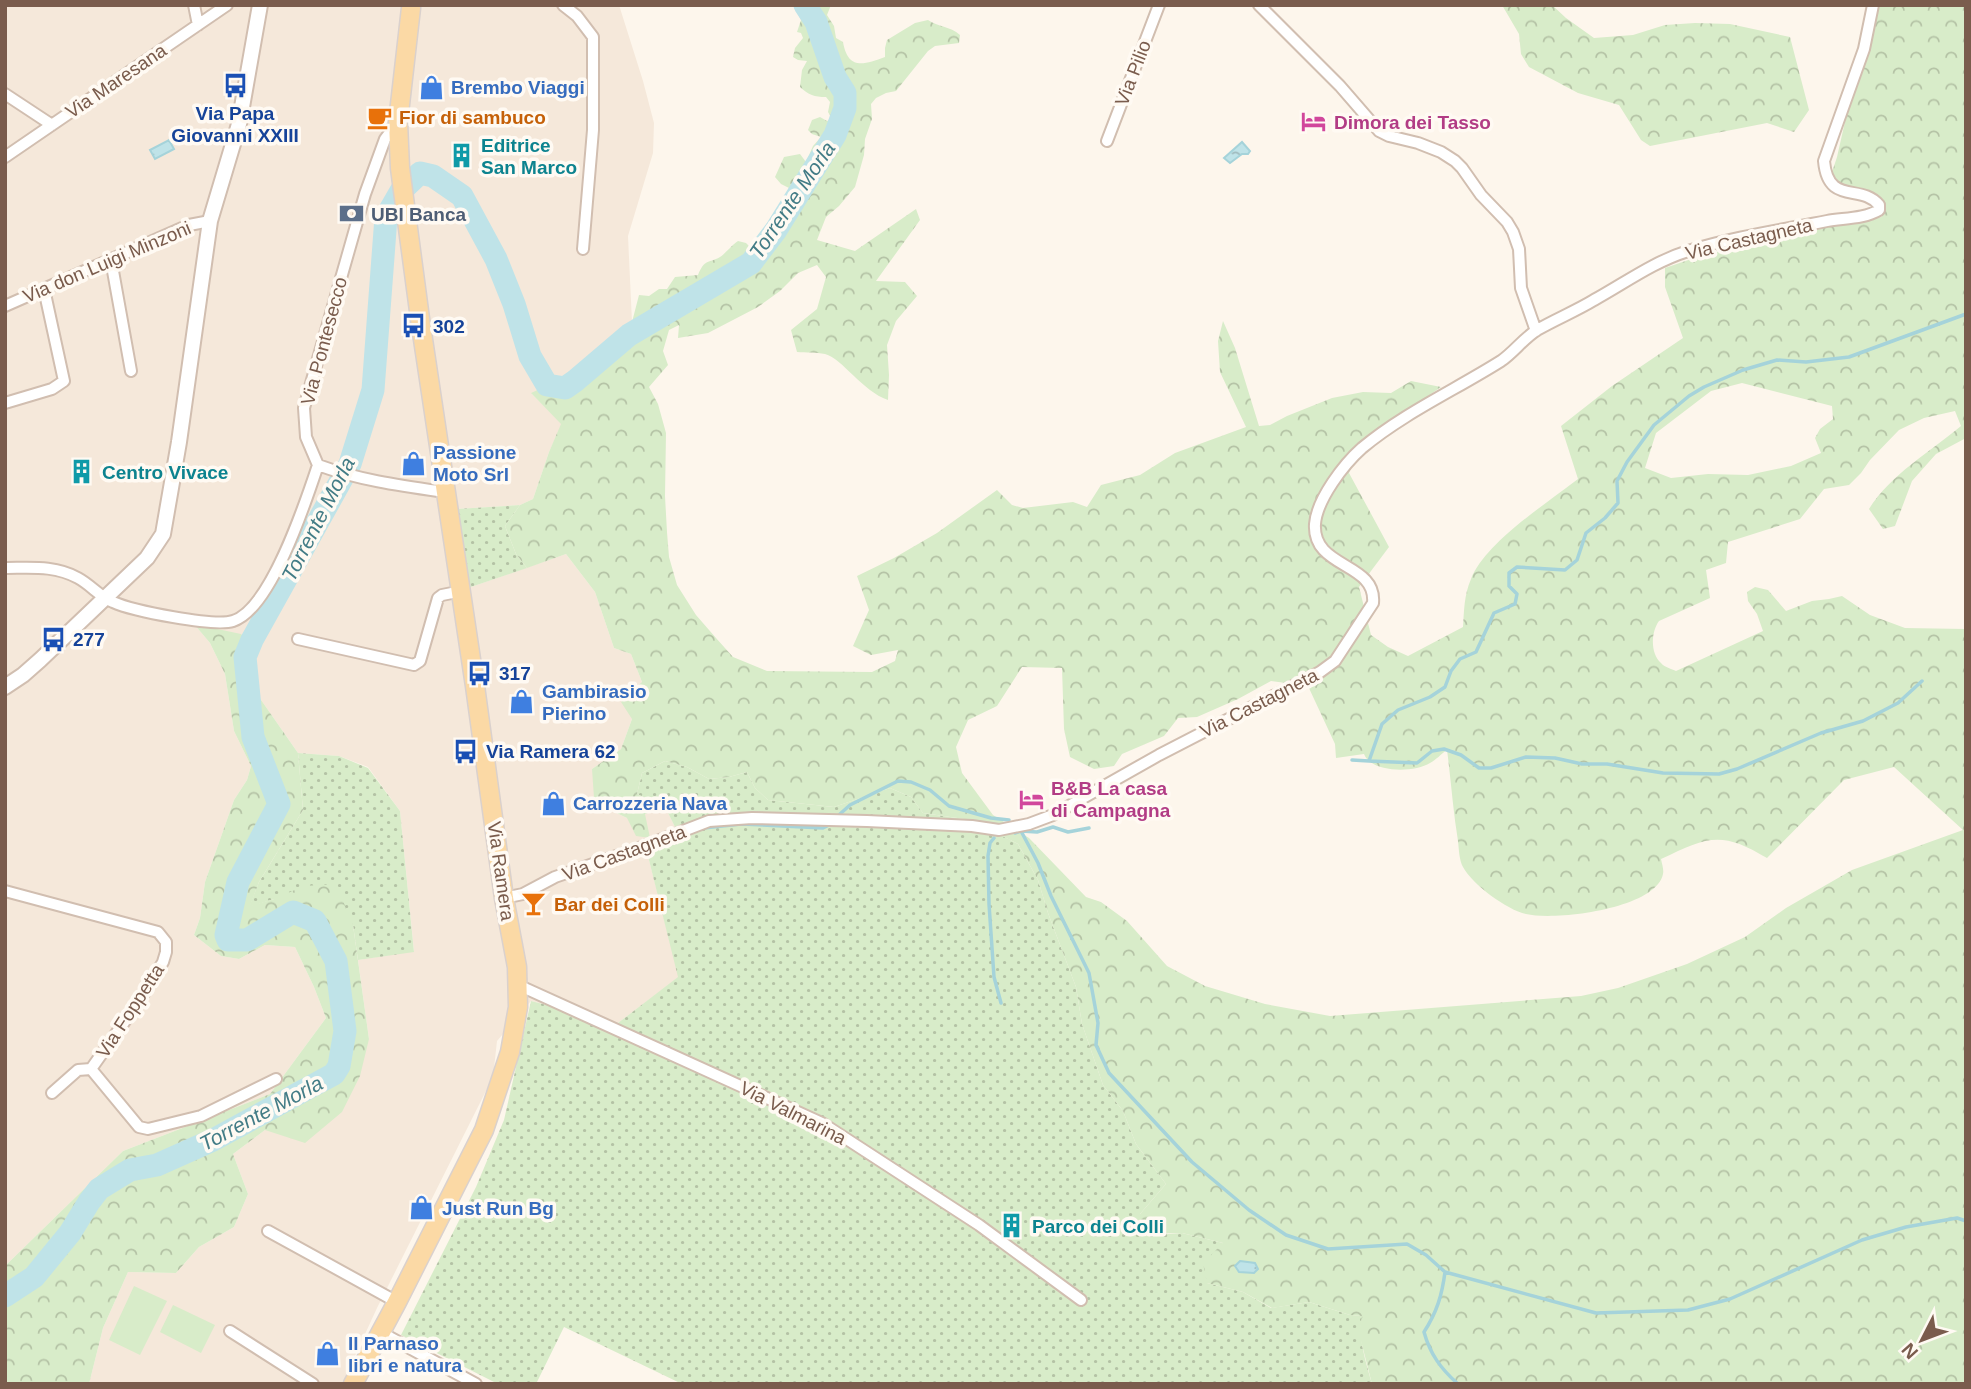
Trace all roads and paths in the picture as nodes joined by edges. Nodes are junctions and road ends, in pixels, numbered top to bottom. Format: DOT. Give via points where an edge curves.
graph roads {
  1 [pos="227,5"];
  2 [pos="260,5"];
  3 [pos="563,5"];
  4 [pos="1159,5"];
  5 [pos="1259,5"];
  6 [pos="1873,5"];
  7 [pos="194,6"];
  8 [pos="411,6"];
  9 [pos="211,16"];
  10 [pos="198,25"];
  11 [pos="5,94"];
  12 [pos="398,122"];
  13 [pos="52,125"];
  14 [pos="1107,141"];
  15 [pos="5,156"];
  16 [pos="210,221"];
  17 [pos="583,249"];
  18 [pos="111,260"];
  19 [pos="44,289"];
  20 [pos="5,306"];
  21 [pos="421,326"];
  22 [pos="1535,331"];
  23 [pos="131,371"];
  24 [pos="5,403"];
  25 [pos="318,465"];
  26 [pos="445,492"];
  27 [pos="5,568"];
  28 [pos="461,592"];
  29 [pos="105,599"];
  30 [pos="298,639"];
  31 [pos="5,687"];
  32 [pos="5,891"];
  33 [pos="504,898"];
  34 [pos="518,985"];
  35 [pos="91,1069"];
  36 [pos="276,1079"];
  37 [pos="52,1093"];
  38 [pos="268,1231"];
  39 [pos="1081,1300"];
  40 [pos="397,1302"];
  41 [pos="230,1331"];
  42 [pos="380,1332"];
  43 [pos="313,1384"];
  44 [pos="353,1384"];
  45 [pos="476,1384"];
  1 -- 9 [label="street, Via Maresana"];
  2 -- 16 [label="street" via="239,124"];
  3 -- 17 [label="street" via="593,37 593,130"];
  4 -- 14 [label="street, Via Pilio"];
  5 -- 22 [label="street" via="1380,131 1441,152 1462,168 1513,232 1519,249 1521,288"];
  6 -- 22 [label="street, Via Castagneta" via="1864,49 1824,162 1832,184 1876,200 1879,210 1670,258"];
  7 -- 9 [label="street"];
  7 -- 10 [label="street"];
  8 -- 12 [label="main road, Via Pontesecco"];
  9 -- 10 [label="street, Via Maresana"];
  10 -- 13 [label="street, Via Maresana"];
  11 -- 13 [label="street"];
  12 -- 21 [label="main road, Via Pontesecco"];
  12 -- 25 [label="street, Via Pontesecco" via="385,139 365,194 304,408 306,436"];
  13 -- 15 [label="street, Via Maresana"];
  16 -- 18 [label="street, Via don Luigi Minzoni" via="189,225"];
  16 -- 29 [label="street" via="163,534 147,558"];
  18 -- 19 [label="street, Via don Luigi Minzoni"];
  18 -- 23 [label="street"];
  19 -- 20 [label="street, Via don Luigi Minzoni"];
  19 -- 24 [label="street" via="64,381"];
  21 -- 26 [label="main road, Via Ramera"];
  22 -- 33 [label="street, Via Castagneta" via="1504,359 1393,425 1361,449 1337,477 1323,500 1315,531 1328,555 1367,580 1373,603 1335,661 1307,680 1159,755 1053,816 1029,824 999,830 867,821 709,821"];
  25 -- 26 [label="street"];
  25 -- 29 [label="street" via="270,582 254,607 240,618 222,622 166,616"];
  26 -- 28 [label="main road, Via Ramera"];
  27 -- 29 [label="street" via="64,571"];
  28 -- 30 [label="street" via="438,598 420,661 414,665"];
  28 -- 33 [label="main road, Via Ramera"];
  29 -- 31 [label="street"];
  32 -- 35 [label="street, Via Foppetta" via="158,932 166,942 156,974"];
  33 -- 34 [label="main road, Via Ramera"];
  34 -- 39 [label="street, Via Valmarina" via="822,1123 979,1225"];
  34 -- 40 [label="main road, Via Ramera" via="510,1052 484,1130"];
  35 -- 36 [label="street, Via Foppetta" via="139,1128 148,1129 201,1116"];
  35 -- 37 [label="street" via="78,1070"];
  38 -- 40 [label="street"];
  40 -- 42 [label="main road, Via Ramera"];
  41 -- 43 [label="street"];
  42 -- 44 [label="main road, Via Ramera"];
  42 -- 45 [label="street"];
}
